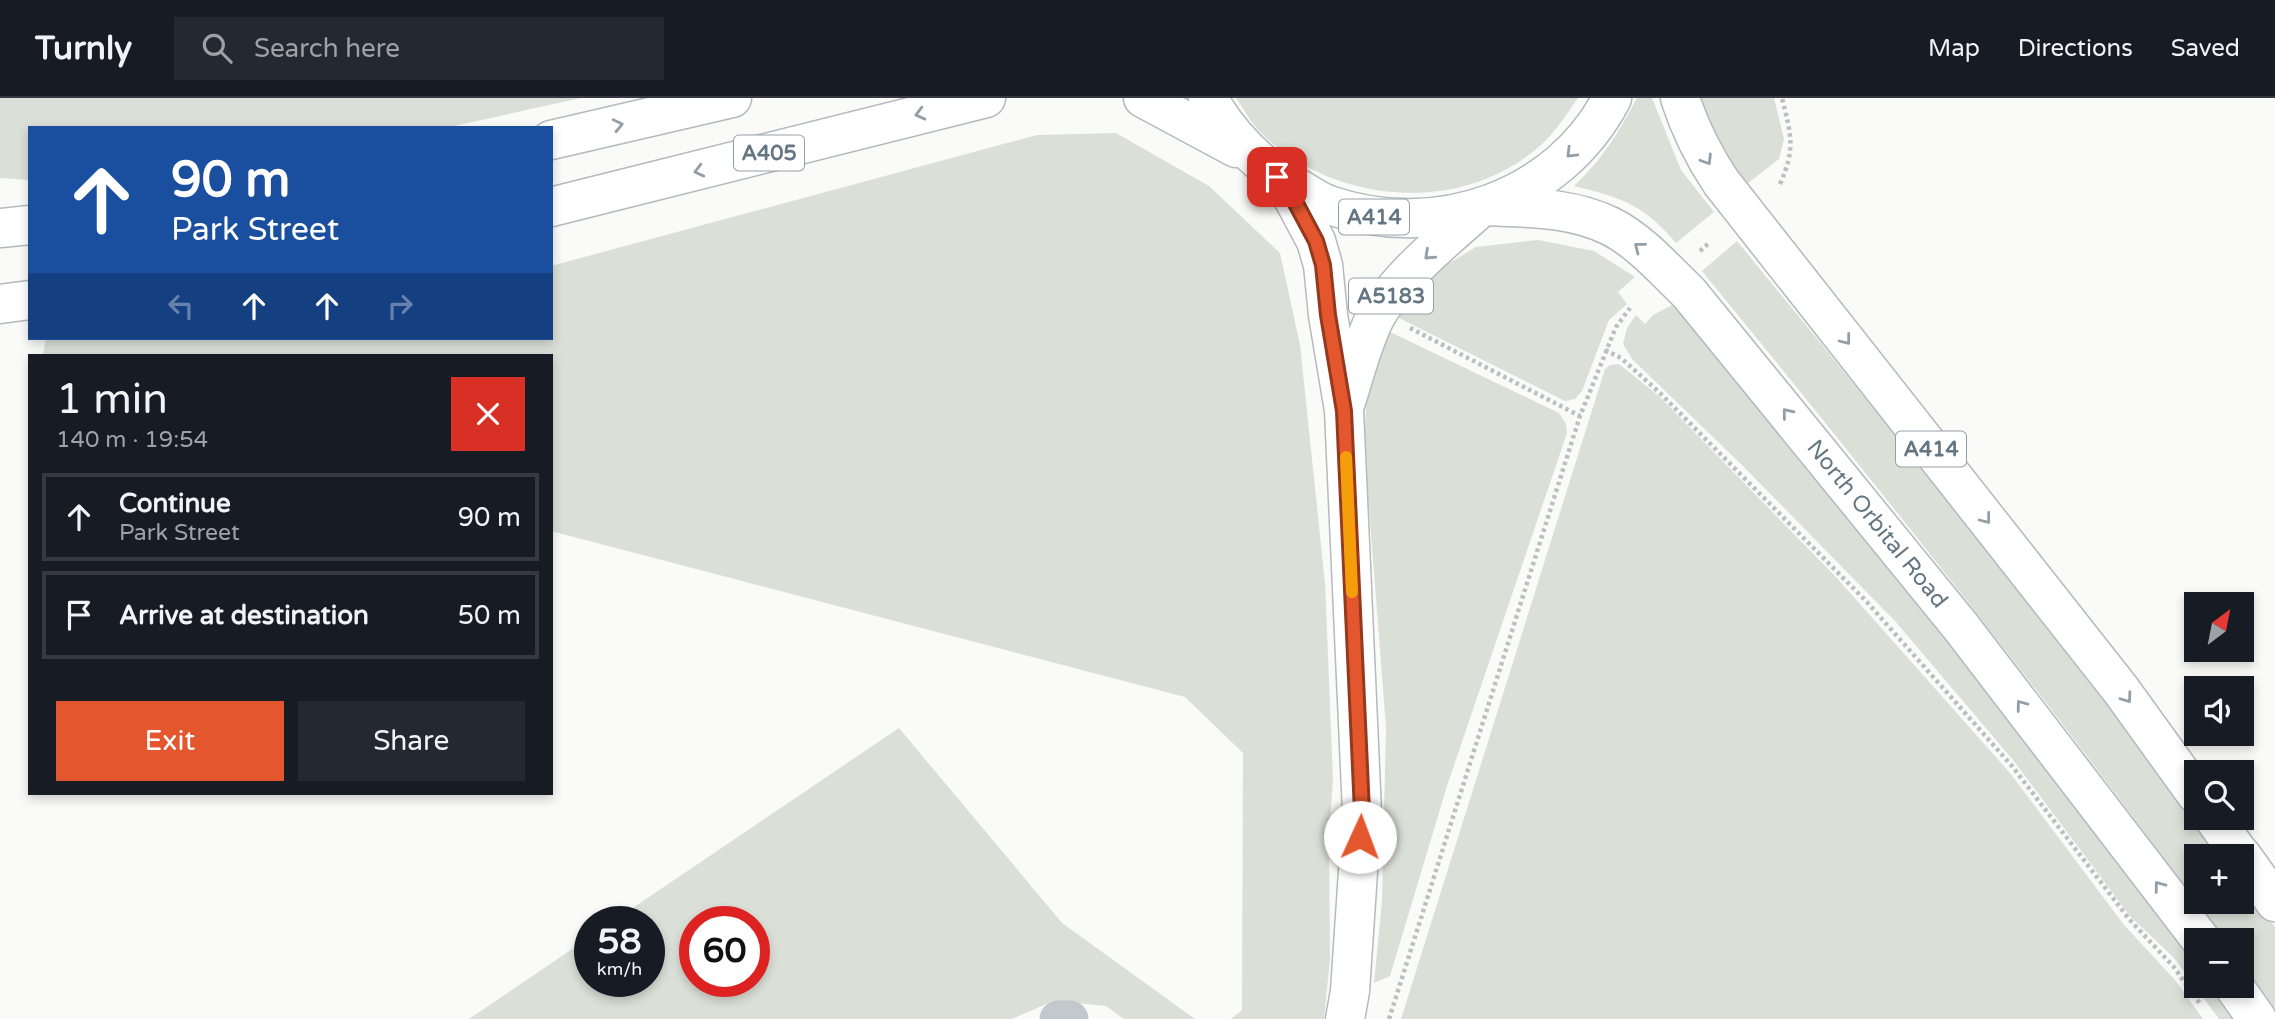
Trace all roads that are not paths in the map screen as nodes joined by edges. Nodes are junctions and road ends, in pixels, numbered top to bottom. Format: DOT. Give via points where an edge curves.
graph roads {
  1 [pos="732,98"];
  2 [pos="986,98"];
  3 [pos="1143,98"];
  4 [pos="1208,98"];
  5 [pos="1612,98"];
  6 [pos="1680,98"];
  7 [pos="553,140"];
  8 [pos="1264,166"];
  9 [pos="553,207"];
  10 [pos="1483,208"];
  11 [pos="28,225"];
  12 [pos="0,229"];
  13 [pos="28,300"];
  14 [pos="0,304"];
  15 [pos="1344,411"];
  16 [pos="2184,777"];
  17 [pos="2254,873"];
  18 [pos="2275,902"];
  19 [pos="2191,928"];
  20 [pos="2243,998"];
  21 [pos="1058,1019"];
  22 [pos="1070,1019"];
  23 [pos="1345,1019"];
  24 [pos="2258,1019"];
  7 -- 1 [label="main road, one-way"];
  2 -- 9 [label="main road, A405, one-way"];
  3 -- 8 [label="main road"];
  4 -- 8 [label="main road, A414" via="1220,119"];
  5 -- 10 [label="main road, A414, one-way" via="1562,162 1527,187"];
  6 -- 16 [label="main road, A414, one-way" via="1702,154 1721,182 2121,690"];
  8 -- 10 [label="main road, A414" via="1327,204 1372,216 1411,220"];
  8 -- 15 [label="main road, A5183" via="1293,198 1316,241"];
  10 -- 15 [label="main road, A5183, one-way" via="1408,275 1379,312"];
  19 -- 10 [label="main road, North Orbital Road / A414, one-way" via="1961,626 1689,293 1612,227 1550,209"];
  11 -- 12 [label="main road"];
  13 -- 14 [label="main road"];
  15 -- 23 [label="main road, A5183" via="1362,812"];
  17 -- 18 [label="main road"];
  20 -- 24 [label="main road"];
  21 -- 22 [label="street"];
}
